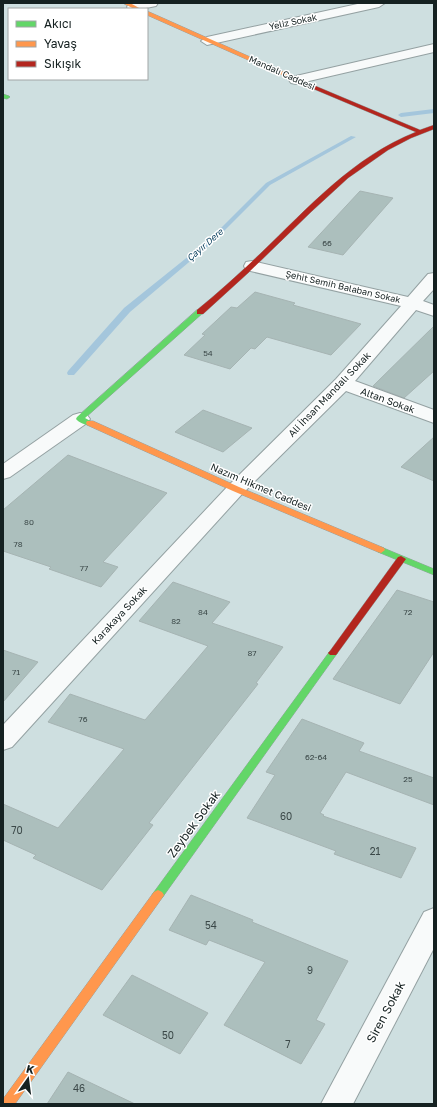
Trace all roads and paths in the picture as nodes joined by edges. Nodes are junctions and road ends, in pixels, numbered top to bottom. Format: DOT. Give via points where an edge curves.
graph roads {
  1 [pos="152,3"];
  2 [pos="380,3"];
  3 [pos="132,6"];
  4 [pos="148,13"];
  5 [pos="207,41"];
  6 [pos="434,48"];
  7 [pos="296,80"];
  8 [pos="434,127"];
  9 [pos="418,131"];
  10 [pos="252,266"];
  11 [pos="434,278"];
  12 [pos="412,303"];
  13 [pos="434,311"];
  14 [pos="343,383"];
  15 [pos="434,417"];
  16 [pos="80,419"];
  17 [pos="3,473"];
  18 [pos="236,489"];
  19 [pos="401,559"];
  20 [pos="434,572"];
  21 [pos="3,741"];
  22 [pos="434,920"];
  23 [pos="8,1104"];
  24 [pos="337,1104"];
  1 -- 3 [label="street"];
  2 -- 5 [label="street, Yeliz Sokak"];
  4 -- 5 [label="street, Mandalı Caddesi"];
  5 -- 7 [label="street, Mandalı Caddesi"];
  6 -- 7 [label="street"];
  7 -- 9 [label="street, Mandalı Caddesi"];
  8 -- 9 [label="street"];
  9 -- 10 [label="street" via="397,140 356,167"];
  10 -- 12 [label="street, Şehit Semih Balaban Sokak"];
  10 -- 16 [label="street"];
  11 -- 12 [label="street, Ali İhsan Mandalı Sokak"];
  12 -- 13 [label="street, Şehit Semih Balaban Sokak"];
  12 -- 14 [label="street, Ali İhsan Mandalı Sokak"];
  14 -- 15 [label="street, Altan Sokak"];
  14 -- 18 [label="street, Ali İhsan Mandalı Sokak"];
  16 -- 17 [label="street"];
  16 -- 18 [label="street, Nazım Hikmet Caddesi"];
  18 -- 19 [label="street, Nazım Hikmet Caddesi"];
  18 -- 21 [label="street, Karakaya Sokak"];
  19 -- 20 [label="street, Nazım Hikmet Caddesi"];
  19 -- 23 [label="street, Zeybek Sokak"];
  22 -- 24 [label="street, Siren Sokak"];
}
